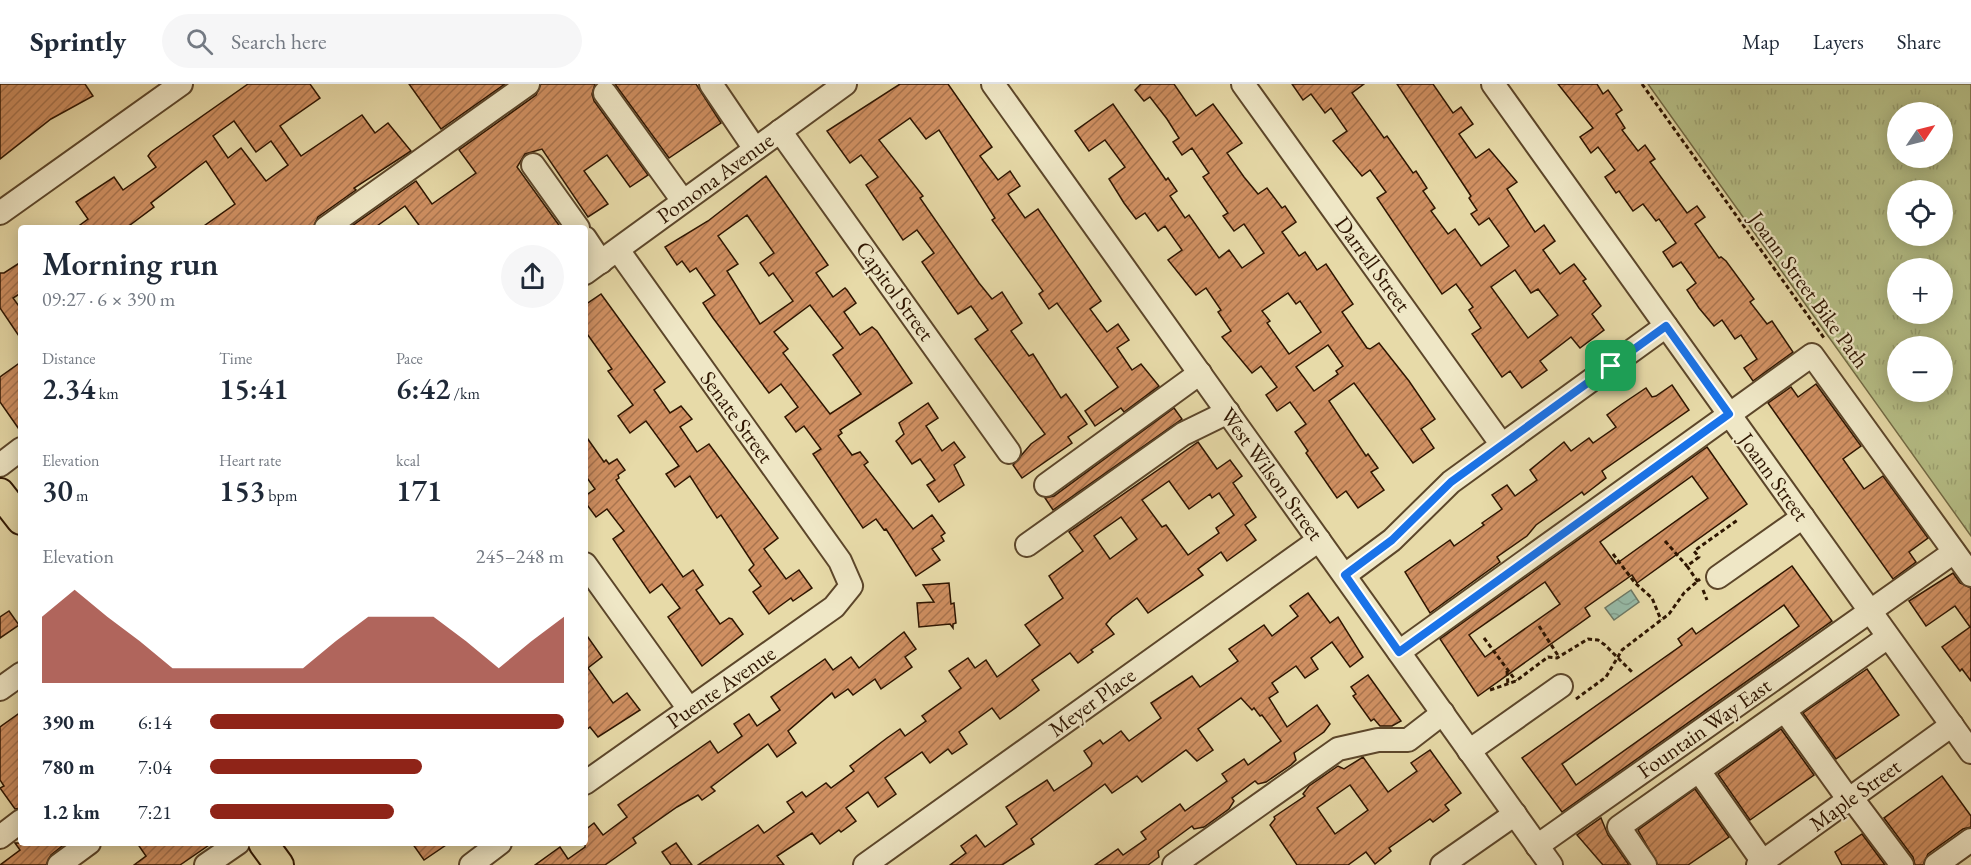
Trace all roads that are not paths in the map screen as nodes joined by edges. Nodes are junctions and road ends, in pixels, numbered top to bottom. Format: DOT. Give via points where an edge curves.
graph roads {
  1 [pos="181,84"];
  2 [pos="528,84"];
  3 [pos="711,84"];
  4 [pos="846,84"];
  5 [pos="993,84"];
  6 [pos="1243,84"];
  7 [pos="1493,84"];
  8 [pos="605,93"];
  9 [pos="780,131"];
  10 [pos="755,149"];
  11 [pos="533,165"];
  12 [pos="683,201"];
  13 [pos="0,213"];
  14 [pos="330,225"];
  15 [pos="576,225"];
  16 [pos="588,242"];
  17 [pos="601,262"];
  18 [pos="1666,326"];
  19 [pos="1200,373"];
  20 [pos="1228,412"];
  21 [pos="1729,414"];
  22 [pos="1502,445"];
  23 [pos="18,451"];
  24 [pos="1009,452"];
  25 [pos="0,465"];
  26 [pos="1046,485"];
  27 [pos="0,493"];
  28 [pos="18,516"];
  29 [pos="1803,517"];
  30 [pos="1319,540"];
  31 [pos="1027,545"];
  32 [pos="1954,552"];
  33 [pos="588,568"];
  34 [pos="1345,575"];
  35 [pos="1971,575"];
  36 [pos="1706,578"];
  37 [pos="851,586"];
  38 [pos="1870,611"];
  39 [pos="1888,637"];
  40 [pos="1399,652"];
  41 [pos="18,676"];
  42 [pos="0,689"];
  43 [pos="1568,693"];
  44 [pos="689,709"];
  45 [pos="1785,711"];
  46 [pos="1443,713"];
  47 [pos="1952,725"];
  48 [pos="1469,751"];
  49 [pos="1971,752"];
  50 [pos="1699,771"];
  51 [pos="588,781"];
  52 [pos="1848,800"];
  53 [pos="1515,814"];
  54 [pos="18,823"];
  55 [pos="0,837"];
  56 [pos="1971,840"];
  57 [pos="85,846"];
  58 [pos="233,846"];
  59 [pos="265,846"];
  60 [pos="496,846"];
  61 [pos="1538,846"];
  62 [pos="1767,862"];
  63 [pos="59,865"];
  64 [pos="206,865"];
  65 [pos="279,865"];
  66 [pos="471,865"];
  67 [pos="865,865"];
  68 [pos="1174,865"];
  69 [pos="1442,865"];
  70 [pos="1551,865"];
  71 [pos="1646,865"];
  72 [pos="1886,865"];
  73 [pos="1902,865"];
  74 [pos="1936,865"];
  1 -- 13 [label="street"];
  2 -- 14 [label="street"];
  3 -- 10 [label="street"];
  4 -- 9 [label="street, Pomona Avenue"];
  5 -- 19 [label="street, West Wilson Street"];
  6 -- 22 [label="street, Darrell Street"];
  7 -- 18 [label="street, Joann Street"];
  8 -- 12 [label="street"];
  9 -- 10 [label="street, Pomona Avenue"];
  9 -- 24 [label="street, Capitol Street"];
  10 -- 12 [label="street, Pomona Avenue"];
  11 -- 15 [label="street"];
  12 -- 17 [label="street, Pomona Avenue"];
  16 -- 17 [label="street, Senate Street"];
  17 -- 37 [label="street, Senate Street" via="840,561"];
  18 -- 21 [label="street, Joann Street"];
  18 -- 22 [label="street"];
  19 -- 20 [label="street, West Wilson Street"];
  19 -- 26 [label="street"];
  20 -- 30 [label="street, West Wilson Street"];
  20 -- 31 [label="street" via="1183,434"];
  21 -- 29 [label="street, Joann Street"];
  21 -- 32 [label="street" via="1812,354"];
  21 -- 40 [label="street"];
  22 -- 34 [label="street" via="1451,482 1392,540"];
  23 -- 25 [label="street"];
  27 -- 28 [label="main road"];
  29 -- 36 [label="street"];
  29 -- 38 [label="street, Joann Street"];
  30 -- 34 [label="street, West Wilson Street"];
  30 -- 67 [label="street, Meyer Place"];
  32 -- 35 [label="street"];
  32 -- 38 [label="street, Fountain Way East"];
  33 -- 44 [label="street"];
  34 -- 40 [label="street, West Wilson Street"];
  37 -- 44 [label="street, Puente Avenue" via="834,607"];
  38 -- 39 [label="street, Joann Street"];
  38 -- 61 [label="street, Fountain Way East"];
  39 -- 45 [label="street"];
  39 -- 47 [label="street, Joann Street"];
  40 -- 46 [label="street, West Wilson Street"];
  41 -- 42 [label="street"];
  43 -- 48 [label="street"];
  44 -- 51 [label="street, Puente Avenue"];
  45 -- 50 [label="street"];
  45 -- 52 [label="street"];
  46 -- 48 [label="street, West Wilson Street"];
  46 -- 68 [label="street" via="1408,740 1378,740 1338,749"];
  47 -- 49 [label="street, Joann Street"];
  47 -- 52 [label="street, Maple Street"];
  48 -- 53 [label="street, West Wilson Street"];
  50 -- 62 [label="street"];
  50 -- 71 [label="street" via="1619,827"];
  52 -- 62 [label="street, Maple Street"];
  52 -- 72 [label="street"];
  52 -- 73 [label="street"];
  53 -- 61 [label="street, West Wilson Street"];
  53 -- 69 [label="street"];
  54 -- 55 [label="street"];
  56 -- 74 [label="street"];
  57 -- 63 [label="street"];
  58 -- 64 [label="street"];
  59 -- 65 [label="main road"];
  60 -- 66 [label="street"];
  61 -- 70 [label="street, West Wilson Street"];
}
